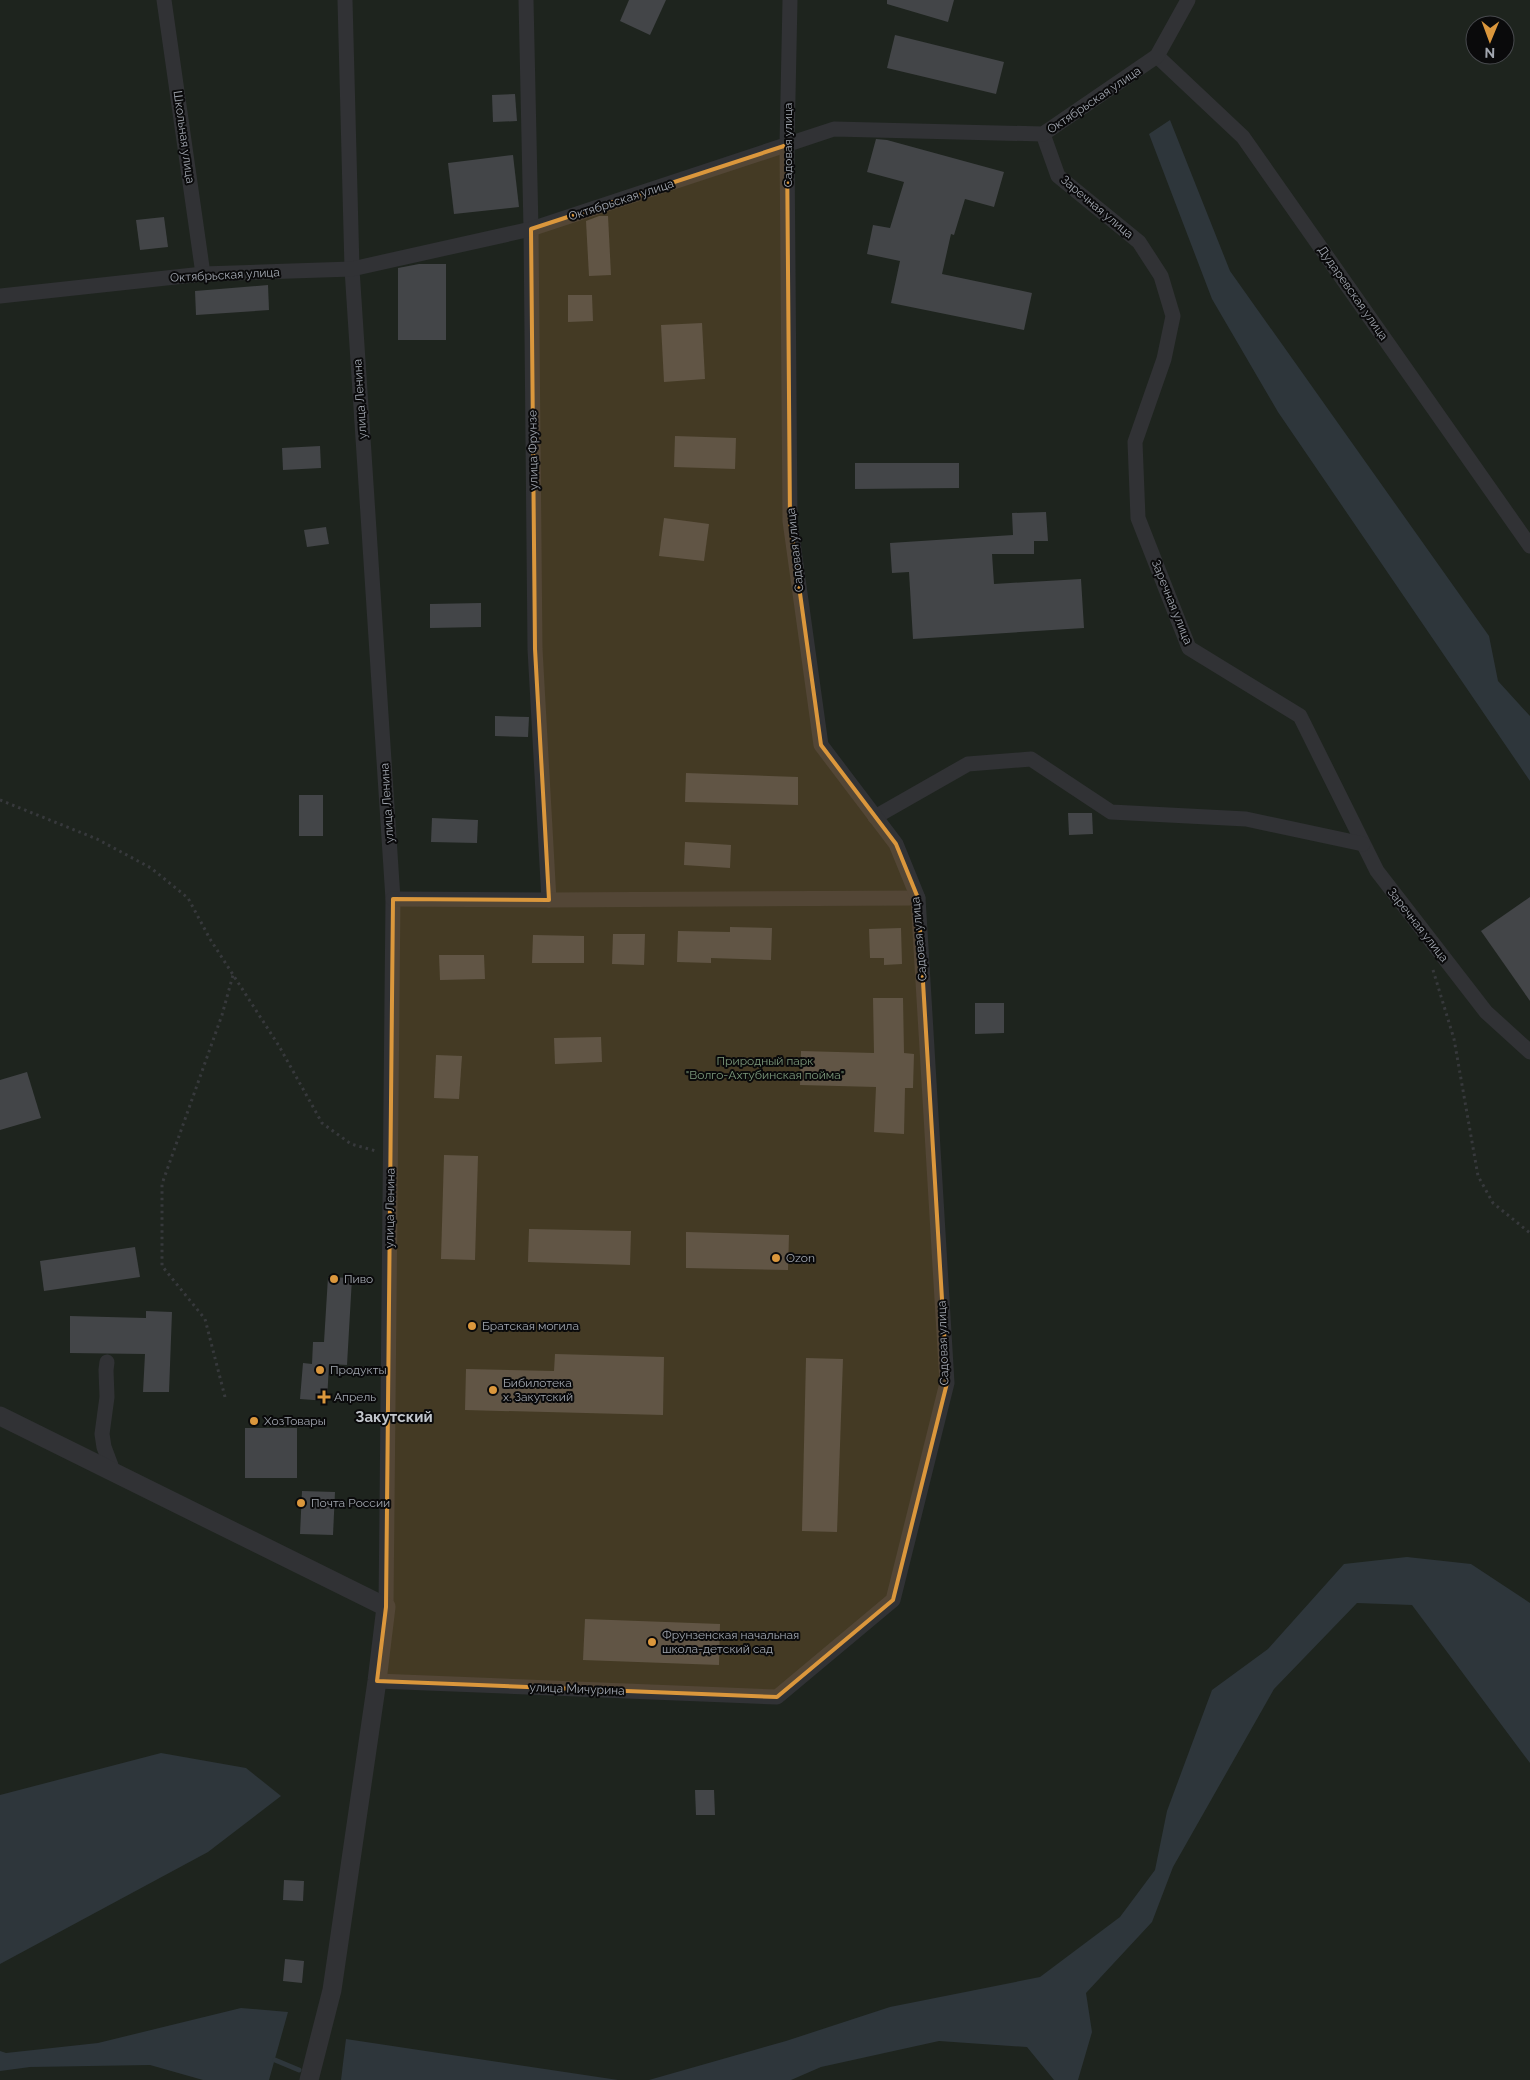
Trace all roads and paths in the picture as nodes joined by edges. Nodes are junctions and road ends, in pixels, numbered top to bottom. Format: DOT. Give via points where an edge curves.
graph roads {
  1 [pos="164,0"];
  2 [pos="345,0"];
  3 [pos="526,0"];
  4 [pos="790,0"];
  5 [pos="1187,2"];
  6 [pos="1158,56"];
  7 [pos="1043,134"];
  8 [pos="787,145"];
  9 [pos="531,229"];
  10 [pos="352,269"];
  11 [pos="203,274"];
  12 [pos="0,296"];
  13 [pos="1530,546"];
  14 [pos="0,800"];
  15 [pos="875,817"];
  16 [pos="1363,844"];
  17 [pos="918,898"];
  18 [pos="393,899"];
  19 [pos="550,900"];
  20 [pos="1431,964"];
  21 [pos="233,975"];
  22 [pos="1530,1052"];
  23 [pos="390,1155"];
  24 [pos="1530,1233"];
  25 [pos="107,1362"];
  26 [pos="225,1398"];
  27 [pos="0,1416"];
  28 [pos="113,1471"];
  29 [pos="386,1607"];
  30 [pos="377,1682"];
  31 [pos="777,1697"];
  32 [pos="309,2080"];
  1 -- 11 [label="street, Школьная улица"];
  2 -- 10 [label="street, улица Ленина"];
  3 -- 9 [label="street, улица Фрунзе"];
  4 -- 8 [label="street, Садовая улица"];
  5 -- 6 [label="street, Октябрьская улица"];
  6 -- 7 [label="street, Октябрьская улица"];
  6 -- 13 [label="street, Дударевская улица" via="1243,137"];
  7 -- 8 [label="street, Октябрьская улица" via="834,129"];
  7 -- 16 [label="street, Заречная улица" via="1058,176 1139,242 1161,276 1173,316 1164,359 1135,442 1138,518 1189,648 1300,716"];
  8 -- 9 [label="street, Октябрьская улица"];
  8 -- 15 [label="street, Садовая улица" via="790,521 821,745"];
  9 -- 10 [label="street, Октябрьская улица"];
  9 -- 19 [label="street, улица Фрунзе" via="535,649"];
  10 -- 11 [label="street, Октябрьская улица"];
  10 -- 18 [label="street, улица Ленина"];
  11 -- 12 [label="street, Октябрьская улица"];
  14 -- 21 [label="path" via="97,839 151,868 188,898"];
  15 -- 16 [label="street" via="968,764 1031,759 1111,812 1246,819"];
  15 -- 17 [label="street, Садовая улица" via="896,844"];
  16 -- 22 [label="street, Заречная улица" via="1376,871 1486,1012"];
  17 -- 19 [label="street"];
  17 -- 31 [label="street, Садовая улица" via="947,1382 893,1600"];
  18 -- 19 [label="street"];
  18 -- 23 [label="street, улица Ленина"];
  20 -- 24 [label="path" via="1454,1039 1478,1176 1493,1203"];
  21 -- 23 [label="path" via="280,1046 322,1123 351,1144"];
  21 -- 26 [label="path" via="162,1184 162,1266 205,1319"];
  23 -- 29 [label="street, улица Ленина"];
  25 -- 28 [label="street" via="102,1434"];
  27 -- 28 [label="street"];
  28 -- 29 [label="street"];
  29 -- 30 [label="street"];
  30 -- 31 [label="street, улица Мичурина"];
  30 -- 32 [label="street" via="332,1990"];
}
